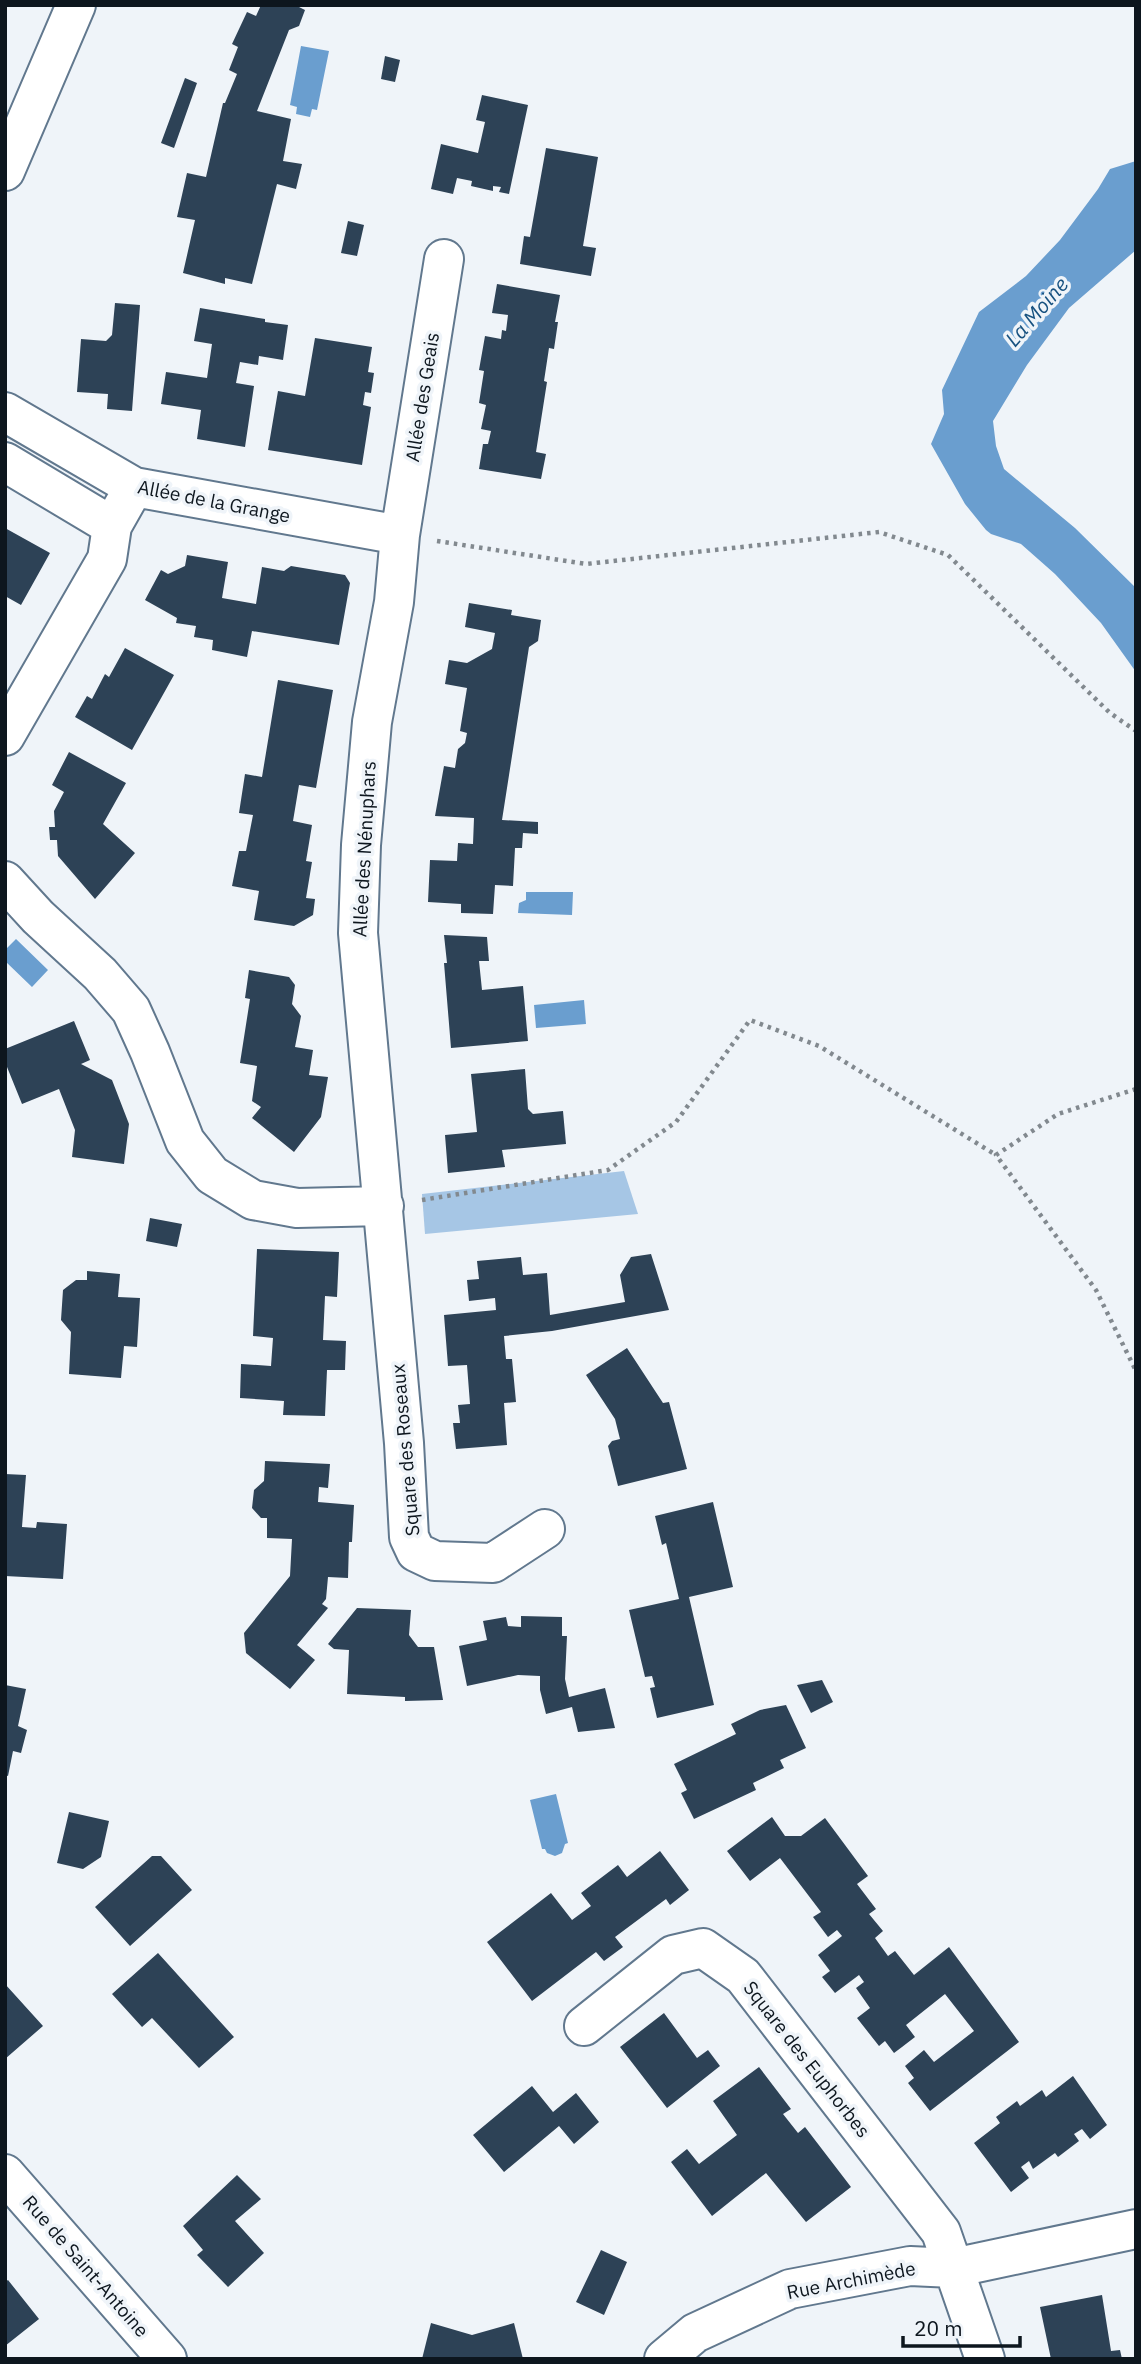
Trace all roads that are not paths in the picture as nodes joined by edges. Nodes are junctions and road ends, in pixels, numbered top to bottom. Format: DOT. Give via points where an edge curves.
graph roads {
  1 [pos="76,5"];
  2 [pos="5,171"];
  3 [pos="444,259"];
  4 [pos="5,412"];
  5 [pos="5,462"];
  6 [pos="134,487"];
  7 [pos="112,526"];
  8 [pos="400,535"];
  9 [pos="5,736"];
  10 [pos="5,880"];
  11 [pos="384,1206"];
  12 [pos="545,1529"];
  13 [pos="584,2026"];
  14 [pos="5,2174"];
  15 [pos="1136,2229"];
  16 [pos="953,2267"];
  17 [pos="167,2359"];
  18 [pos="664,2359"];
  19 [pos="985,2359"];
  1 -- 2 [label="street"];
  3 -- 8 [label="street, Allée des Geais"];
  4 -- 6 [label="street, Allée de la Grange"];
  5 -- 7 [label="street"];
  6 -- 7 [label="street"];
  6 -- 8 [label="street, Allée de la Grange"];
  7 -- 9 [label="street" via="107,559"];
  8 -- 11 [label="street, Allée des Nénuphars" via="394,602 372,722 358,933"];
  10 -- 11 [label="street" via="131,1010 185,1141 212,1175 253,1200 297,1208"];
  11 -- 12 [label="street, Square des Roseaux" via="409,1537 416,1552 435,1561 493,1563"];
  13 -- 16 [label="street, Square des Euphorbes" via="673,1955 703,1948 743,1976 941,2232"];
  14 -- 17 [label="street, Rue de Saint-Antoine"];
  15 -- 16 [label="street, Rue Archimède"];
  16 -- 18 [label="street, Rue Archimède" via="910,2266 790,2289 695,2333"];
  16 -- 19 [label="street, Square des Euphorbes"];
}
